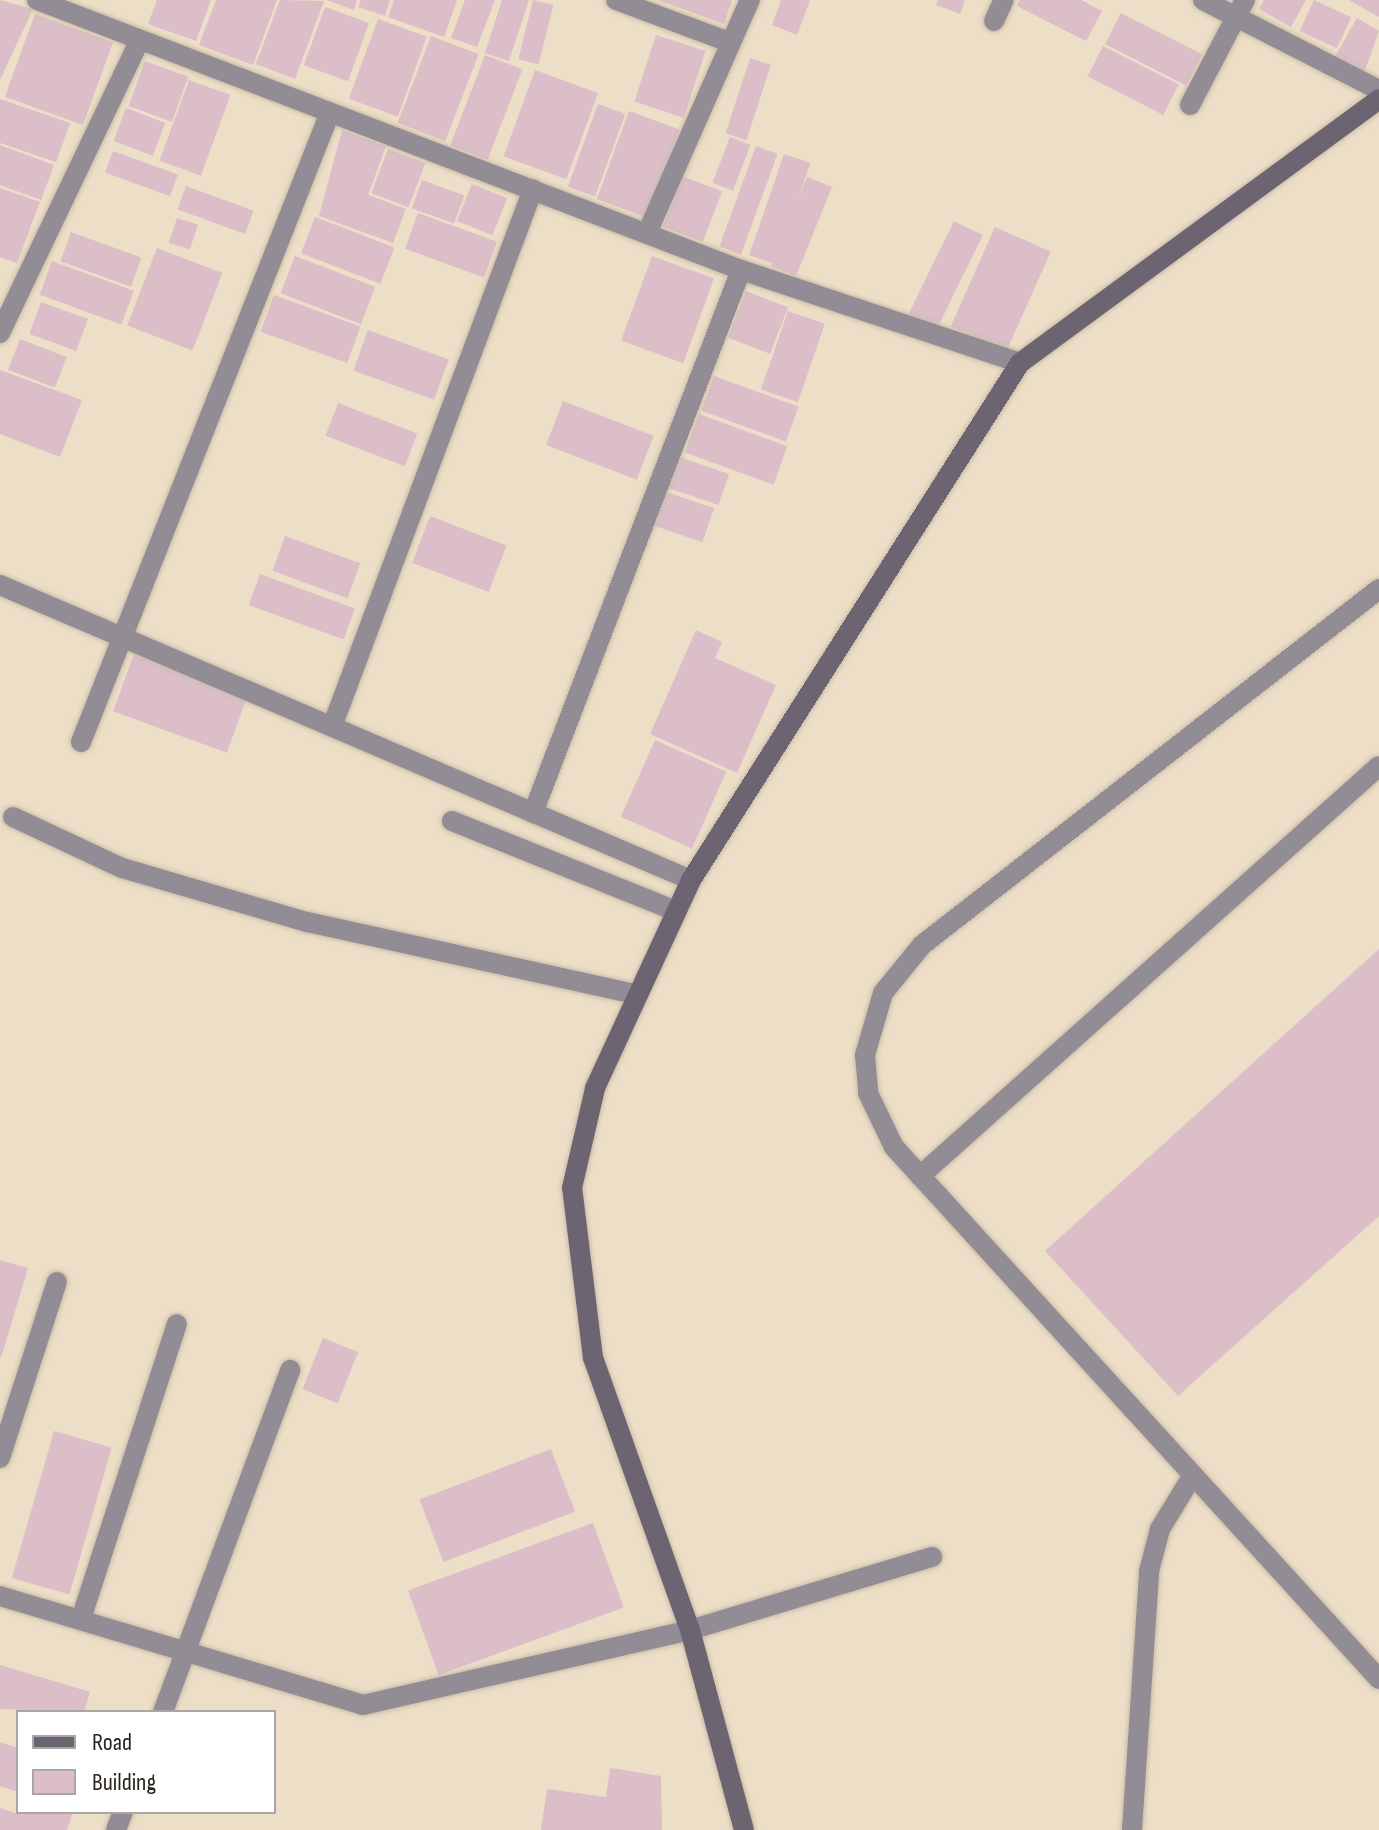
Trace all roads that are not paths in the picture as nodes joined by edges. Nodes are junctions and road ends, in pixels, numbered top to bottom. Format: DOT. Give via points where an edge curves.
graph roads {
  1 [pos="37,0"];
  2 [pos="616,0"];
  3 [pos="750,0"];
  4 [pos="1004,0"];
  5 [pos="1203,0"];
  6 [pos="1240,8"];
  7 [pos="994,21"];
  8 [pos="139,41"];
  9 [pos="729,42"];
  10 [pos="1379,90"];
  11 [pos="1379,99"];
  12 [pos="1190,105"];
  13 [pos="329,115"];
  14 [pos="533,189"];
  15 [pos="647,233"];
  16 [pos="741,270"];
  17 [pos="0,333"];
  18 [pos="1020,363"];
  19 [pos="0,585"];
  20 [pos="1379,589"];
  21 [pos="123,635"];
  22 [pos="332,727"];
  23 [pos="81,742"];
  24 [pos="1379,766"];
  25 [pos="533,813"];
  26 [pos="13,817"];
  27 [pos="452,821"];
  28 [pos="691,880"];
  29 [pos="676,911"];
  30 [pos="635,994"];
  31 [pos="920,1176"];
  32 [pos="57,1282"];
  33 [pos="177,1324"];
  34 [pos="290,1370"];
  35 [pos="0,1458"];
  36 [pos="1193,1475"];
  37 [pos="932,1557"];
  38 [pos="0,1596"];
  39 [pos="81,1619"];
  40 [pos="690,1630"];
  41 [pos="187,1649"];
  42 [pos="1379,1679"];
  43 [pos="164,1710"];
  44 [pos="744,1830"];
  45 [pos="1132,1830"];
  1 -- 8 [label="street"];
  2 -- 9 [label="street"];
  3 -- 9 [label="street"];
  4 -- 7 [label="street"];
  5 -- 6 [label="street"];
  6 -- 10 [label="street"];
  6 -- 12 [label="street"];
  8 -- 13 [label="street"];
  8 -- 17 [label="street"];
  9 -- 15 [label="street"];
  11 -- 18 [label="street"];
  13 -- 14 [label="street"];
  13 -- 21 [label="street"];
  14 -- 15 [label="street"];
  14 -- 22 [label="street"];
  15 -- 16 [label="street"];
  16 -- 18 [label="street"];
  16 -- 25 [label="street"];
  18 -- 28 [label="street"];
  19 -- 21 [label="street"];
  20 -- 31 [label="street" via="899,968 870,1022 868,1093 894,1147"];
  21 -- 22 [label="street"];
  21 -- 23 [label="street"];
  22 -- 25 [label="street"];
  24 -- 31 [label="street"];
  25 -- 28 [label="street"];
  26 -- 30 [label="street" via="122,868 307,922"];
  27 -- 29 [label="street"];
  28 -- 29 [label="street"];
  29 -- 30 [label="street"];
  30 -- 40 [label="street" via="595,1088 572,1188 593,1358"];
  31 -- 36 [label="street"];
  32 -- 35 [label="street"];
  33 -- 39 [label="street"];
  34 -- 41 [label="street"];
  36 -- 42 [label="street"];
  36 -- 45 [label="street" via="1160,1529 1149,1571"];
  37 -- 40 [label="street"];
  38 -- 39 [label="street"];
  39 -- 41 [label="street"];
  40 -- 41 [label="street" via="363,1705"];
  40 -- 44 [label="street"];
  41 -- 43 [label="street"];
}
